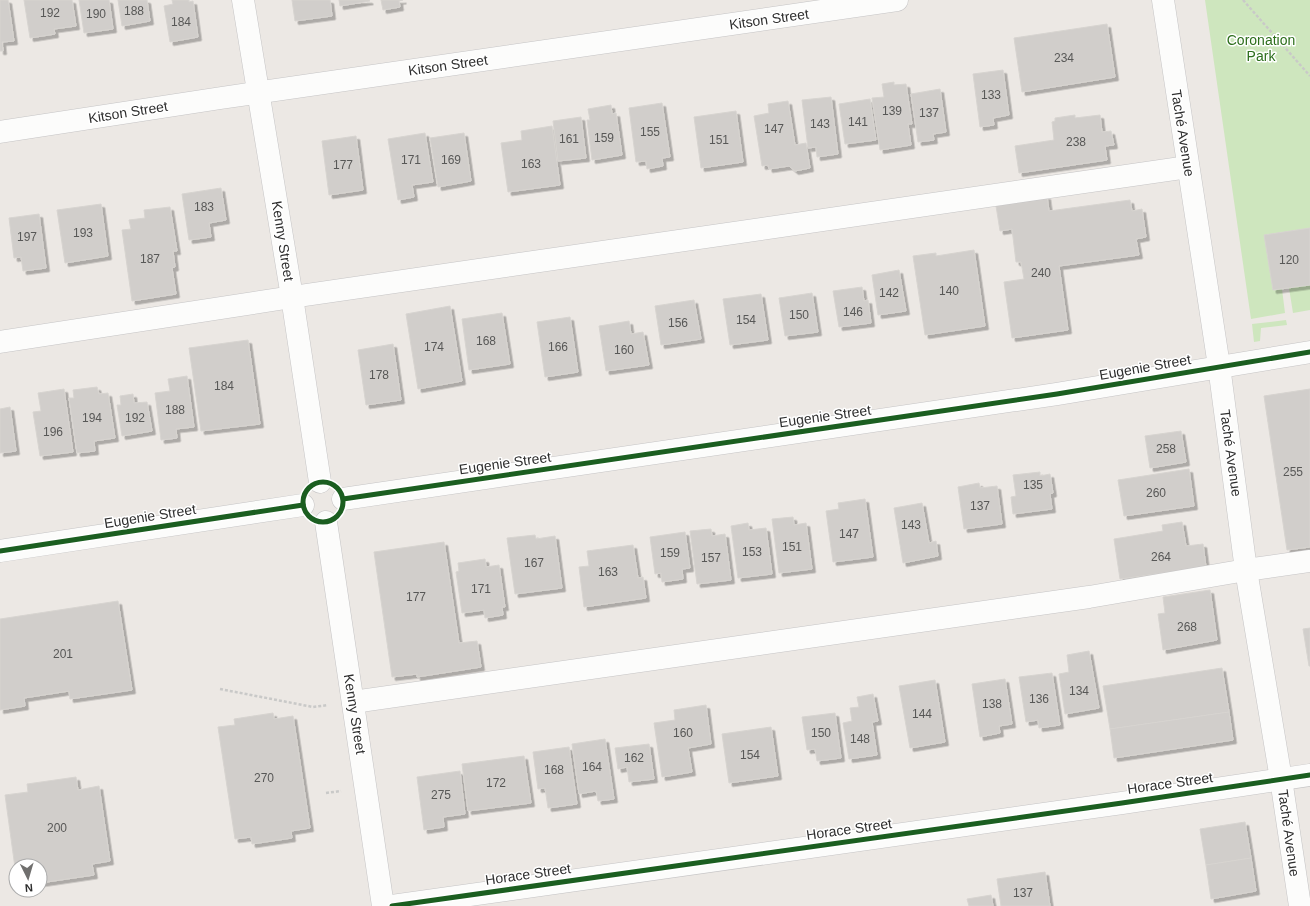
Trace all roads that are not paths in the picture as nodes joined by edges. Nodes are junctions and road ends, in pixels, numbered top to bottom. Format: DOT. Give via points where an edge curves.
graph roads {
  1 [pos="243,0"];
  2 [pos="897,0"];
  3 [pos="1163,0"];
  4 [pos="259,93"];
  5 [pos="0,132"];
  6 [pos="1188,168"];
  7 [pos="292,297"];
  8 [pos="0,342"];
  9 [pos="1310,352"];
  10 [pos="1219,366"];
  11 [pos="320,482"];
  12 [pos="343,499"];
  13 [pos="303,505"];
  14 [pos="326,522"];
  15 [pos="0,551"];
  16 [pos="1310,561"];
  17 [pos="1246,570"];
  18 [pos="353,702"];
  19 [pos="1310,775"];
  20 [pos="1281,779"];
  21 [pos="383,906"];
  22 [pos="392,906"];
  23 [pos="1300,906"];
  1 -- 4 [label="street, Kenny Street"];
  2 -- 4 [label="street, Kitson Street"];
  3 -- 6 [label="street, Taché Avenue"];
  4 -- 5 [label="street, Kitson Street"];
  4 -- 7 [label="street, Kenny Street"];
  6 -- 7 [label="street"];
  6 -- 10 [label="street, Taché Avenue"];
  7 -- 8 [label="street"];
  7 -- 11 [label="street, Kenny Street"];
  9 -- 10 [label="street, Eugenie Street"];
  10 -- 12 [label="street, Eugenie Street" via="1057,394"];
  10 -- 17 [label="street, Taché Avenue"];
  11 -- 12 [label="street" via="333,484 340,490"];
  11 -- 13 [label="street" via="305,492"];
  12 -- 14 [label="street" via="341,512 335,519"];
  13 -- 14 [label="street" via="306,514 313,520"];
  13 -- 15 [label="street, Eugenie Street"];
  14 -- 18 [label="street, Kenny Street"];
  16 -- 17 [label="street"];
  17 -- 18 [label="street" via="1089,597"];
  17 -- 20 [label="street, Taché Avenue"];
  18 -- 21 [label="street, Kenny Street"];
  19 -- 20 [label="street, Horace Street"];
  20 -- 22 [label="street, Horace Street"];
  20 -- 23 [label="street, Taché Avenue"];
}
